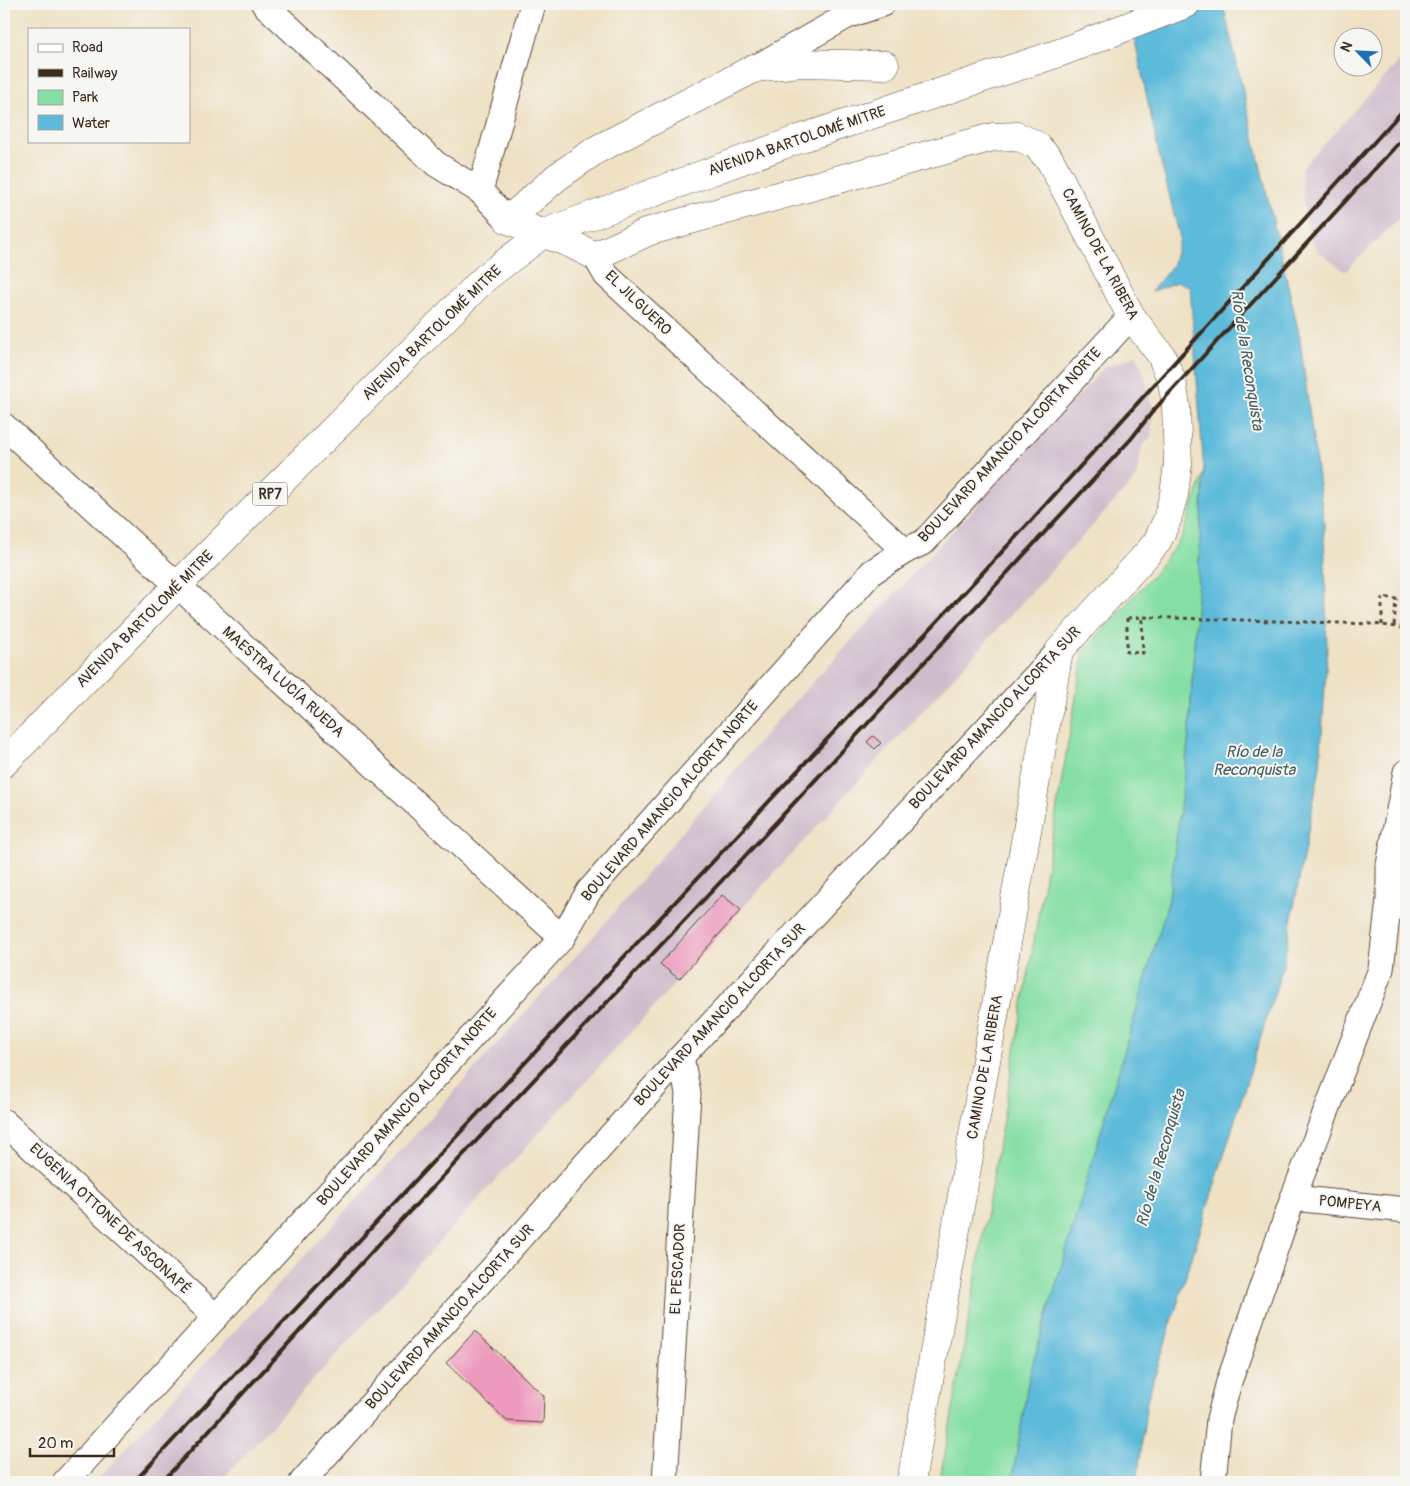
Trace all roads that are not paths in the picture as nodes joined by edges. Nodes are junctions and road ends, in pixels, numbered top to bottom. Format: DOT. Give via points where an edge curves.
graph roads {
  1 [pos="264,4"];
  2 [pos="533,4"];
  3 [pos="882,4"];
  4 [pos="1186,4"];
  5 [pos="885,65"];
  6 [pos="755,68"];
  7 [pos="480,192"];
  8 [pos="508,220"];
  9 [pos="544,233"];
  10 [pos="595,256"];
  11 [pos="1131,316"];
  12 [pos="4,426"];
  13 [pos="905,551"];
  14 [pos="1146,556"];
  15 [pos="177,586"];
  16 [pos="1059,651"];
  17 [pos="4,763"];
  18 [pos="1406,772"];
  19 [pos="562,938"];
  20 [pos="681,1057"];
  21 [pos="4,1122"];
  22 [pos="1293,1198"];
  23 [pos="1406,1210"];
  24 [pos="216,1317"];
  25 [pos="65,1482"];
  26 [pos="302,1482"];
  27 [pos="665,1482"];
  28 [pos="911,1482"];
  29 [pos="1213,1482"];
  1 -- 7 [label="street, EL JILGUERO" via="436,164"];
  2 -- 7 [label="street"];
  3 -- 6 [label="street" via="847,16"];
  4 -- 9 [label="street, AVENIDA BARTOLOMÉ MITRE" via="1060,53 802,138"];
  5 -- 6 [label="street" via="800,63"];
  6 -- 8 [label="street" via="596,150 557,177"];
  7 -- 8 [label="street, EL JILGUERO"];
  8 -- 9 [label="street, EL JILGUERO"];
  9 -- 10 [label="street, EL JILGUERO"];
  9 -- 15 [label="street, AVENIDA BARTOLOMÉ MITRE / RP7" via="485,278"];
  10 -- 11 [label="street, CAMINO DE LA RIBERA" via="650,231 993,137 1017,136 1036,144 1050,160"];
  10 -- 13 [label="street, EL JILGUERO" via="606,275"];
  11 -- 13 [label="street, BOULEVARD AMANCIO ALCORTA NORTE" via="924,542"];
  11 -- 14 [label="street, CAMINO DE LA RIBERA" via="1161,355 1172,381 1176,406 1178,464 1174,494 1167,520"];
  12 -- 15 [label="street, MAESTRA LUCÍA RUEDA"];
  13 -- 19 [label="street, BOULEVARD AMANCIO ALCORTA NORTE" via="872,572 589,891"];
  14 -- 16 [label="street, BOULEVARD AMANCIO ALCORTA SUR"];
  15 -- 17 [label="street, AVENIDA BARTOLOMÉ MITRE / RP7"];
  15 -- 19 [label="street, MAESTRA LUCÍA RUEDA"];
  16 -- 20 [label="street, BOULEVARD AMANCIO ALCORTA SUR"];
  16 -- 28 [label="street, CAMINO DE LA RIBERA"];
  18 -- 22 [label="street" via="1389,865 1389,900 1381,969"];
  19 -- 24 [label="street, BOULEVARD AMANCIO ALCORTA NORTE"];
  20 -- 26 [label="street, BOULEVARD AMANCIO ALCORTA SUR"];
  20 -- 27 [label="street, EL PESCADOR" via="688,1094"];
  21 -- 24 [label="street, EUGENIA OTTONE DE ASCONAPÉ"];
  22 -- 23 [label="street, POMPEYA"];
  22 -- 29 [label="street" via="1224,1401 1219,1419"];
  24 -- 25 [label="street, BOULEVARD AMANCIO ALCORTA NORTE"];
}
